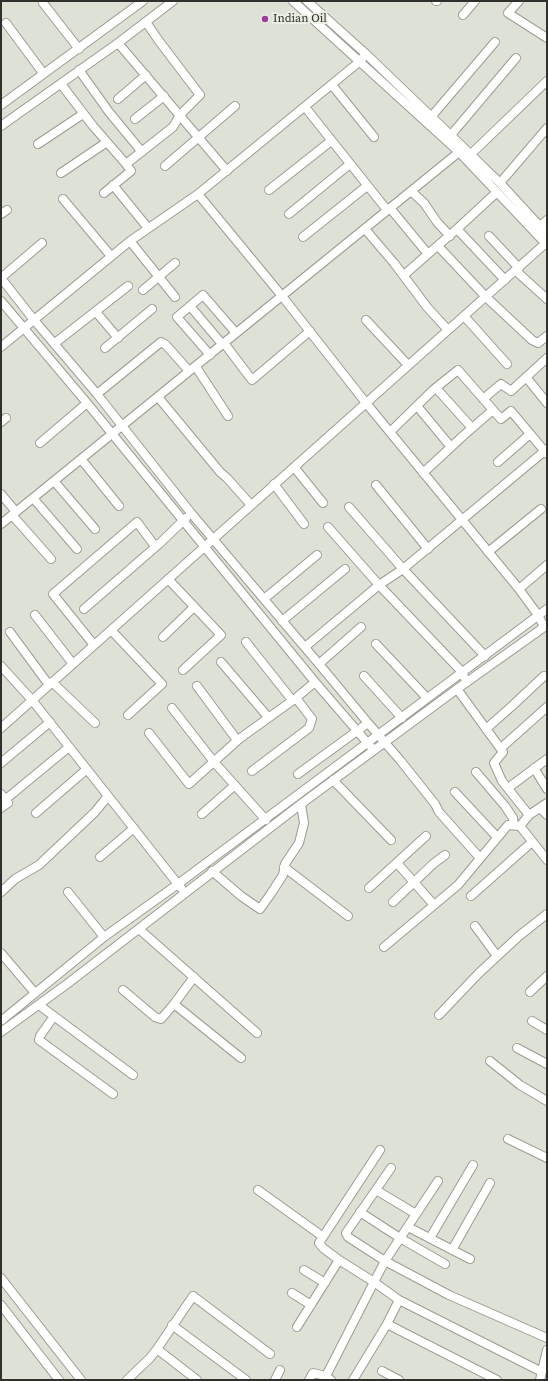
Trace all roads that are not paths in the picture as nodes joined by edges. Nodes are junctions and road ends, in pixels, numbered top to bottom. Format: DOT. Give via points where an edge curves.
graph roads {
  1 [pos="143,1"];
  2 [pos="173,1"];
  3 [pos="293,1"];
  4 [pos="307,1"];
  5 [pos="474,1"];
  6 [pos="519,1"];
  7 [pos="43,3"];
  8 [pos="463,15"];
  9 [pos="146,22"];
  10 [pos="6,23"];
  11 [pos="547,38"];
  12 [pos="495,42"];
  13 [pos="118,43"];
  14 [pos="79,49"];
  15 [pos="366,54"];
  16 [pos="516,58"];
  17 [pos="360,62"];
  18 [pos="79,70"];
  19 [pos="44,73"];
  20 [pos="146,75"];
  21 [pos="547,81"];
  22 [pos="60,84"];
  23 [pos="332,85"];
  24 [pos="164,96"];
  25 [pos="118,99"];
  26 [pos="1,105"];
  27 [pos="235,106"];
  28 [pos="305,107"];
  29 [pos="83,114"];
  30 [pos="180,115"];
  31 [pos="431,117"];
  32 [pos="135,119"];
  33 [pos="1,126"];
  34 [pos="547,128"];
  35 [pos="451,135"];
  36 [pos="374,137"];
  37 [pos="199,138"];
  38 [pos="331,141"];
  39 [pos="107,142"];
  40 [pos="38,144"];
  41 [pos="462,150"];
  42 [pos="142,152"];
  43 [pos="471,154"];
  44 [pos="126,164"];
  45 [pos="350,164"];
  46 [pos="165,166"];
  47 [pos="227,171"];
  48 [pos="61,173"];
  49 [pos="500,183"];
  50 [pos="114,185"];
  51 [pos="367,186"];
  52 [pos="269,190"];
  53 [pos="411,191"];
  54 [pos="497,192"];
  55 [pos="104,193"];
  56 [pos="198,194"];
  57 [pos="62,199"];
  58 [pos="389,209"];
  59 [pos="289,214"];
  60 [pos="547,220"];
  61 [pos="540,226"];
  62 [pos="148,228"];
  63 [pos="365,229"];
  64 [pos="457,229"];
  65 [pos="547,234"];
  66 [pos="450,236"];
  67 [pos="489,236"];
  68 [pos="303,237"];
  69 [pos="130,241"];
  70 [pos="42,243"];
  71 [pos="547,243"];
  72 [pos="438,246"];
  73 [pos="428,254"];
  74 [pos="111,256"];
  75 [pos="175,263"];
  76 [pos="517,269"];
  77 [pos="404,275"];
  78 [pos="158,276"];
  79 [pos="1,278"];
  80 [pos="505,280"];
  81 [pos="128,286"];
  82 [pos="143,290"];
  83 [pos="282,296"];
  84 [pos="175,297"];
  85 [pos="486,297"];
  86 [pos="547,299"];
  87 [pos="1,301"];
  88 [pos="190,306"];
  89 [pos="152,309"];
  90 [pos="96,312"];
  91 [pos="464,316"];
  92 [pos="34,320"];
  93 [pos="366,320"];
  94 [pos="24,329"];
  95 [pos="448,330"];
  96 [pos="310,331"];
  97 [pos="236,333"];
  98 [pos="547,336"];
  99 [pos="118,338"];
  100 [pos="2,343"];
  101 [pos="55,344"];
  102 [pos="223,344"];
  103 [pos="105,348"];
  104 [pos="210,354"];
  105 [pos="547,358"];
  106 [pos="507,364"];
  107 [pos="408,365"];
  108 [pos="193,369"];
  109 [pos="526,377"];
  110 [pos="436,388"];
  111 [pos="97,394"];
  112 [pos="158,397"];
  113 [pos="483,399"];
  114 [pos="87,402"];
  115 [pos="366,403"];
  116 [pos="547,403"];
  117 [pos="417,406"];
  118 [pos="493,410"];
  119 [pos="228,416"];
  120 [pos="122,426"];
  121 [pos="472,428"];
  122 [pos="390,432"];
  123 [pos="112,434"];
  124 [pos="530,434"];
  125 [pos="40,443"];
  126 [pos="451,447"];
  127 [pos="546,451"];
  128 [pos="80,459"];
  129 [pos="498,462"];
  130 [pos="294,467"];
  131 [pos="423,473"];
  132 [pos="54,481"];
  133 [pos="274,484"];
  134 [pos="376,486"];
  135 [pos="1,494"];
  136 [pos="33,498"];
  137 [pos="323,503"];
  138 [pos="250,505"];
  139 [pos="119,506"];
  140 [pos="350,507"];
  141 [pos="541,509"];
  142 [pos="191,513"];
  143 [pos="14,514"];
  144 [pos="462,520"];
  145 [pos="183,521"];
  146 [pos="1,524"];
  147 [pos="304,524"];
  148 [pos="328,527"];
  149 [pos="95,529"];
  150 [pos="214,540"];
  151 [pos="160,544"];
  152 [pos="206,546"];
  153 [pos="77,549"];
  154 [pos="428,549"];
  155 [pos="488,552"];
  156 [pos="317,555"];
  157 [pos="51,559"];
  158 [pos="547,565"];
  159 [pos="345,569"];
  160 [pos="404,569"];
  161 [pos="168,579"];
  162 [pos="379,585"];
  163 [pos="519,589"];
  164 [pos="264,599"];
  165 [pos="194,607"];
  166 [pos="84,609"];
  167 [pos="547,609"];
  168 [pos="35,615"];
  169 [pos="538,615"];
  170 [pos="282,621"];
  171 [pos="546,626"];
  172 [pos="361,627"];
  173 [pos="111,630"];
  174 [pos="10,632"];
  175 [pos="163,637"];
  176 [pos="246,642"];
  177 [pos="376,644"];
  178 [pos="94,645"];
  179 [pos="305,647"];
  180 [pos="485,656"];
  181 [pos="220,662"];
  182 [pos="73,664"];
  183 [pos="319,664"];
  184 [pos="2,668"];
  185 [pos="183,670"];
  186 [pos="463,673"];
  187 [pos="364,676"];
  188 [pos="544,676"];
  189 [pos="315,682"];
  190 [pos="464,683"];
  191 [pos="50,684"];
  192 [pos="197,686"];
  193 [pos="457,689"];
  194 [pos="427,698"];
  195 [pos="294,699"];
  196 [pos="32,700"];
  197 [pos="172,708"];
  198 [pos="547,708"];
  199 [pos="128,715"];
  200 [pos="268,717"];
  201 [pos="402,718"];
  202 [pos="50,722"];
  203 [pos="95,723"];
  204 [pos="368,724"];
  205 [pos="1,728"];
  206 [pos="486,729"];
  207 [pos="357,731"];
  208 [pos="149,733"];
  209 [pos="379,736"];
  210 [pos="237,740"];
  211 [pos="385,743"];
  212 [pos="368,744"];
  213 [pos="69,747"];
  214 [pos="501,748"];
  215 [pos="375,751"];
  216 [pos="547,759"];
  217 [pos="214,762"];
  218 [pos="1,763"];
  219 [pos="534,768"];
  220 [pos="87,769"];
  221 [pos="252,771"];
  222 [pos="476,772"];
  223 [pos="298,774"];
  224 [pos="333,780"];
  225 [pos="235,785"];
  226 [pos="508,788"];
  227 [pos="547,789"];
  228 [pos="455,792"];
  229 [pos="3,796"];
  230 [pos="108,796"];
  231 [pos="301,804"];
  232 [pos="543,806"];
  233 [pos="1,808"];
  234 [pos="36,813"];
  235 [pos="202,814"];
  236 [pos="529,815"];
  237 [pos="547,815"];
  238 [pos="266,820"];
  239 [pos="517,826"];
  240 [pos="134,828"];
  241 [pos="426,836"];
  242 [pos="497,837"];
  243 [pos="391,840"];
  244 [pos="532,842"];
  245 [pos="445,855"];
  246 [pos="100,857"];
  247 [pos="480,858"];
  248 [pos="547,860"];
  249 [pos="397,863"];
  250 [pos="284,867"];
  251 [pos="212,872"];
  252 [pos="414,883"];
  253 [pos="178,884"];
  254 [pos="369,888"];
  255 [pos="1,892"];
  256 [pos="68,892"];
  257 [pos="184,893"];
  258 [pos="471,896"];
  259 [pos="393,902"];
  260 [pos="434,905"];
  261 [pos="547,914"];
  262 [pos="348,916"];
  263 [pos="475,926"];
  264 [pos="139,929"];
  265 [pos="104,937"];
  266 [pos="384,947"];
  267 [pos="1,953"];
  268 [pos="497,956"];
  269 [pos="547,976"];
  270 [pos="194,977"];
  271 [pos="123,990"];
  272 [pos="530,992"];
  273 [pos="35,993"];
  274 [pos="174,1004"];
  275 [pos="39,1005"];
  276 [pos="439,1015"];
  277 [pos="54,1016"];
  278 [pos="532,1020"];
  279 [pos="1,1021"];
  280 [pos="547,1030"];
  281 [pos="1,1032"];
  282 [pos="257,1033"];
  283 [pos="517,1048"];
  284 [pos="241,1058"];
  285 [pos="490,1061"];
  286 [pos="547,1064"];
  287 [pos="133,1075"];
  288 [pos="112,1094"];
  289 [pos="547,1101"];
  290 [pos="508,1139"];
  291 [pos="380,1150"];
  292 [pos="547,1158"];
  293 [pos="473,1166"];
  294 [pos="391,1168"];
  295 [pos="438,1181"];
  296 [pos="490,1183"];
  297 [pos="258,1190"];
  298 [pos="376,1190"];
  299 [pos="360,1212"];
  300 [pos="416,1214"];
  301 [pos="408,1227"];
  302 [pos="322,1236"];
  303 [pos="400,1238"];
  304 [pos="430,1238"];
  305 [pos="452,1250"];
  306 [pos="470,1259"];
  307 [pos="339,1260"];
  308 [pos="385,1261"];
  309 [pos="445,1264"];
  310 [pos="304,1270"];
  311 [pos="1,1278"];
  312 [pos="374,1282"];
  313 [pos="325,1283"];
  314 [pos="292,1293"];
  315 [pos="399,1300"];
  316 [pos="1,1305"];
  317 [pos="311,1305"];
  318 [pos="387,1324"];
  319 [pos="172,1325"];
  320 [pos="297,1327"];
  321 [pos="547,1338"];
  322 [pos="157,1349"];
  323 [pos="547,1350"];
  324 [pos="270,1354"];
  325 [pos="280,1370"];
  326 [pos="382,1371"];
  327 [pos="541,1376"];
  328 [pos="328,1378"];
  329 [pos="59,1380"];
  330 [pos="81,1380"];
  331 [pos="127,1380"];
  332 [pos="197,1380"];
  333 [pos="246,1380"];
  334 [pos="275,1380"];
  335 [pos="309,1380"];
  336 [pos="353,1380"];
  337 [pos="398,1380"];
  338 [pos="498,1380"];
  1 -- 14 [label="street"];
  2 -- 9 [label="street"];
  3 -- 17 [label="street"];
  4 -- 15 [label="street"];
  5 -- 8 [label="street"];
  6 -- 11 [label="street" via="508,13"];
  7 -- 14 [label="street"];
  9 -- 13 [label="street"];
  9 -- 30 [label="street" via="200,95"];
  10 -- 19 [label="street"];
  12 -- 31 [label="street"];
  13 -- 18 [label="street"];
  13 -- 20 [label="street"];
  14 -- 19 [label="street"];
  15 -- 17 [label="street"];
  15 -- 31 [label="street"];
  16 -- 35 [label="street"];
  17 -- 23 [label="street"];
  17 -- 41 [label="street"];
  18 -- 22 [label="street"];
  18 -- 42 [label="street"];
  19 -- 26 [label="street"];
  20 -- 24 [label="street"];
  20 -- 25 [label="street"];
  21 -- 43 [label="street"];
  22 -- 29 [label="street"];
  22 -- 33 [label="street"];
  23 -- 28 [label="street"];
  23 -- 36 [label="street"];
  24 -- 30 [label="street"];
  24 -- 32 [label="street"];
  27 -- 37 [label="street"];
  28 -- 38 [label="street"];
  28 -- 47 [label="street"];
  29 -- 39 [label="street"];
  29 -- 40 [label="street"];
  30 -- 37 [label="street"];
  30 -- 42 [label="street" via="173,127"];
  31 -- 35 [label="street"];
  34 -- 49 [label="street"];
  35 -- 41 [label="street"];
  37 -- 46 [label="street"];
  37 -- 47 [label="street"];
  38 -- 45 [label="street"];
  38 -- 52 [label="street"];
  39 -- 44 [label="street"];
  39 -- 48 [label="street"];
  41 -- 43 [label="street"];
  41 -- 53 [label="street"];
  41 -- 54 [label="street"];
  42 -- 44 [label="street"];
  43 -- 49 [label="street"];
  44 -- 50 [label="street" via="131,172"];
  45 -- 51 [label="street"];
  45 -- 59 [label="street"];
  47 -- 56 [label="street"];
  49 -- 61 [label="street"];
  50 -- 55 [label="street"];
  50 -- 62 [label="street"];
  51 -- 58 [label="street"];
  51 -- 68 [label="street"];
  53 -- 58 [label="street"];
  53 -- 66 [label="street"];
  54 -- 64 [label="street"];
  54 -- 71 [label="street"];
  56 -- 62 [label="street"];
  56 -- 83 [label="street"];
  57 -- 74 [label="street"];
  58 -- 63 [label="street"];
  58 -- 73 [label="street"];
  60 -- 61 [label="street"];
  61 -- 65 [label="street"];
  62 -- 69 [label="street"];
  63 -- 77 [label="street"];
  63 -- 83 [label="street"];
  64 -- 66 [label="street"];
  64 -- 80 [label="street"];
  66 -- 72 [label="street"];
  67 -- 76 [label="street"];
  69 -- 74 [label="street"];
  69 -- 78 [label="street"];
  70 -- 79 [label="street"];
  71 -- 76 [label="street"];
  72 -- 73 [label="street"];
  72 -- 85 [label="street"];
  73 -- 77 [label="street"];
  74 -- 92 [label="street"];
  75 -- 78 [label="street"];
  76 -- 80 [label="street"];
  76 -- 86 [label="street"];
  77 -- 95 [label="street"];
  78 -- 82 [label="street"];
  78 -- 84 [label="street"];
  79 -- 92 [label="street"];
  80 -- 85 [label="street"];
  81 -- 90 [label="street"];
  83 -- 96 [label="street"];
  83 -- 97 [label="street"];
  85 -- 91 [label="street"];
  85 -- 98 [label="street" via="532,340 538,342"];
  87 -- 94 [label="street"];
  88 -- 97 [label="street" via="203,295"];
  88 -- 102 [label="street"];
  88 -- 104 [label="street" via="177,317"];
  89 -- 99 [label="street"];
  90 -- 99 [label="street"];
  90 -- 101 [label="street"];
  91 -- 95 [label="street"];
  91 -- 106 [label="street"];
  92 -- 94 [label="street"];
  92 -- 101 [label="street"];
  93 -- 107 [label="street"];
  94 -- 100 [label="street"];
  94 -- 114 [label="street"];
  95 -- 107 [label="street"];
  96 -- 102 [label="street" via="252,380"];
  96 -- 115 [label="street"];
  97 -- 102 [label="street"];
  99 -- 103 [label="street"];
  101 -- 111 [label="street"];
  102 -- 104 [label="street"];
  104 -- 108 [label="street"];
  105 -- 109 [label="street"];
  107 -- 115 [label="street"];
  108 -- 111 [label="street" via="161,342"];
  108 -- 112 [label="street"];
  108 -- 119 [label="street"];
  109 -- 113 [label="street" via="511,391 501,384"];
  109 -- 116 [label="street"];
  110 -- 113 [label="street" via="458,370"];
  110 -- 117 [label="street"];
  110 -- 121 [label="street"];
  111 -- 120 [label="street"];
  112 -- 120 [label="street"];
  112 -- 138 [label="street"];
  113 -- 118 [label="street"];
  114 -- 123 [label="street"];
  114 -- 125 [label="street"];
  115 -- 122 [label="street"];
  115 -- 130 [label="street"];
  117 -- 122 [label="street"];
  117 -- 126 [label="street"];
  118 -- 121 [label="street"];
  118 -- 124 [label="street" via="501,419 511,411"];
  120 -- 123 [label="street"];
  120 -- 142 [label="street"];
  121 -- 126 [label="street"];
  122 -- 131 [label="street"];
  123 -- 128 [label="street"];
  123 -- 145 [label="street"];
  124 -- 127 [label="street"];
  124 -- 129 [label="street"];
  126 -- 131 [label="street"];
  127 -- 144 [label="street"];
  128 -- 132 [label="street"];
  128 -- 139 [label="street"];
  130 -- 133 [label="street"];
  130 -- 137 [label="street"];
  131 -- 144 [label="street"];
  132 -- 136 [label="street"];
  132 -- 149 [label="street"];
  133 -- 138 [label="street"];
  133 -- 147 [label="street"];
  134 -- 154 [label="street"];
  135 -- 143 [label="street"];
  136 -- 143 [label="street"];
  136 -- 153 [label="street"];
  138 -- 150 [label="street"];
  140 -- 160 [label="street"];
  141 -- 155 [label="street"];
  142 -- 145 [label="street"];
  142 -- 150 [label="street"];
  143 -- 146 [label="street"];
  143 -- 157 [label="street"];
  144 -- 154 [label="street"];
  144 -- 155 [label="street"];
  145 -- 151 [label="street"];
  145 -- 152 [label="street"];
  148 -- 162 [label="street"];
  150 -- 152 [label="street"];
  150 -- 164 [label="street"];
  151 -- 166 [label="street"];
  151 -- 178 [label="street" via="154,545 137,522 53,594"];
  152 -- 161 [label="street"];
  152 -- 189 [label="street"];
  154 -- 160 [label="street"];
  155 -- 163 [label="street"];
  156 -- 164 [label="street"];
  158 -- 163 [label="street"];
  159 -- 170 [label="street"];
  160 -- 162 [label="street"];
  160 -- 180 [label="street"];
  161 -- 165 [label="street"];
  161 -- 173 [label="street"];
  162 -- 179 [label="street"];
  162 -- 186 [label="street"];
  163 -- 169 [label="street"];
  164 -- 170 [label="street"];
  165 -- 175 [label="street"];
  165 -- 185 [label="street" via="221,635"];
  167 -- 169 [label="street"];
  168 -- 182 [label="street"];
  169 -- 171 [label="street"];
  169 -- 180 [label="street"];
  170 -- 179 [label="street"];
  171 -- 190 [label="street"];
  172 -- 183 [label="street"];
  173 -- 178 [label="street"];
  173 -- 199 [label="street" via="162,684"];
  174 -- 191 [label="street"];
  176 -- 195 [label="street"];
  177 -- 194 [label="street"];
  178 -- 182 [label="street"];
  179 -- 183 [label="street"];
  180 -- 186 [label="street"];
  181 -- 200 [label="street"];
  182 -- 191 [label="street"];
  183 -- 204 [label="street"];
  184 -- 196 [label="street"];
  186 -- 190 [label="street"];
  186 -- 194 [label="street"];
  187 -- 201 [label="street"];
  188 -- 206 [label="street"];
  189 -- 195 [label="street"];
  189 -- 207 [label="street"];
  190 -- 193 [label="street"];
  191 -- 196 [label="street"];
  191 -- 203 [label="street"];
  192 -- 210 [label="street"];
  193 -- 206 [label="street"];
  193 -- 211 [label="street"];
  194 -- 201 [label="street"];
  195 -- 200 [label="street"];
  195 -- 221 [label="street" via="312,719 308,728"];
  196 -- 202 [label="street"];
  196 -- 205 [label="street"];
  197 -- 217 [label="street"];
  198 -- 214 [label="street"];
  200 -- 210 [label="street"];
  201 -- 209 [label="street"];
  202 -- 213 [label="street"];
  202 -- 218 [label="street"];
  204 -- 207 [label="street"];
  204 -- 209 [label="street"];
  206 -- 214 [label="street"];
  207 -- 212 [label="street"];
  207 -- 223 [label="street"];
  208 -- 217 [label="street" via="189,784"];
  209 -- 211 [label="street"];
  209 -- 212 [label="street"];
  210 -- 217 [label="street"];
  211 -- 215 [label="street"];
  211 -- 247 [label="street"];
  212 -- 215 [label="street"];
  212 -- 238 [label="street"];
  213 -- 220 [label="street"];
  213 -- 229 [label="street"];
  214 -- 226 [label="street" via="503,752 494,763"];
  215 -- 224 [label="street"];
  216 -- 219 [label="street"];
  217 -- 225 [label="street"];
  219 -- 226 [label="street"];
  219 -- 227 [label="street"];
  220 -- 230 [label="street"];
  220 -- 234 [label="street"];
  222 -- 239 [label="street" via="505,806"];
  224 -- 231 [label="street"];
  224 -- 243 [label="street"];
  225 -- 235 [label="street"];
  225 -- 238 [label="street"];
  226 -- 236 [label="street"];
  228 -- 242 [label="street"];
  229 -- 233 [label="street" via="8,802"];
  230 -- 240 [label="street"];
  230 -- 255 [label="street" via="95,812 39,865"];
  231 -- 250 [label="street" via="304,823 299,843"];
  231 -- 251 [label="street"];
  232 -- 236 [label="street"];
  232 -- 237 [label="street"];
  236 -- 239 [label="street"];
  238 -- 253 [label="street"];
  239 -- 242 [label="street" via="508,825"];
  239 -- 244 [label="street"];
  240 -- 246 [label="street"];
  240 -- 253 [label="street"];
  241 -- 249 [label="street"];
  242 -- 247 [label="street"];
  244 -- 248 [label="street"];
  244 -- 258 [label="street"];
  245 -- 252 [label="street"];
  247 -- 260 [label="street" via="458,884"];
  249 -- 252 [label="street"];
  249 -- 254 [label="street"];
  250 -- 251 [label="street" via="283,875 260,909"];
  250 -- 262 [label="street"];
  251 -- 257 [label="street"];
  252 -- 259 [label="street"];
  252 -- 260 [label="street"];
  253 -- 257 [label="street"];
  253 -- 265 [label="street"];
  256 -- 265 [label="street"];
  257 -- 264 [label="street"];
  260 -- 266 [label="street"];
  261 -- 268 [label="street"];
  263 -- 268 [label="street"];
  264 -- 270 [label="street"];
  264 -- 275 [label="street"];
  265 -- 273 [label="street"];
  267 -- 273 [label="street"];
  268 -- 276 [label="street"];
  269 -- 272 [label="street"];
  270 -- 274 [label="street"];
  270 -- 282 [label="street"];
  271 -- 274 [label="street" via="158,1019 163,1018"];
  273 -- 279 [label="street"];
  274 -- 284 [label="street"];
  275 -- 277 [label="street"];
  275 -- 281 [label="street"];
  277 -- 287 [label="street"];
  277 -- 288 [label="street" via="39,1040"];
  278 -- 280 [label="street"];
  283 -- 286 [label="street"];
  285 -- 289 [label="street" via="520,1085"];
  290 -- 292 [label="street"];
  291 -- 302 [label="street"];
  293 -- 304 [label="street"];
  294 -- 298 [label="street"];
  295 -- 300 [label="street"];
  296 -- 305 [label="street"];
  297 -- 302 [label="street"];
  298 -- 299 [label="street"];
  298 -- 300 [label="street"];
  299 -- 303 [label="street"];
  299 -- 308 [label="street" via="346,1235"];
  300 -- 301 [label="street"];
  301 -- 303 [label="street"];
  301 -- 304 [label="street"];
  302 -- 307 [label="street" via="320,1245"];
  303 -- 308 [label="street"];
  303 -- 309 [label="street"];
  304 -- 305 [label="street"];
  305 -- 306 [label="street"];
  307 -- 312 [label="street"];
  307 -- 313 [label="street"];
  308 -- 312 [label="street"];
  308 -- 321 [label="street" via="457,1298"];
  310 -- 313 [label="street"];
  311 -- 330 [label="street"];
  312 -- 315 [label="street"];
  312 -- 328 [label="street"];
  313 -- 317 [label="street"];
  314 -- 317 [label="street"];
  315 -- 318 [label="street"];
  315 -- 327 [label="street"];
  316 -- 329 [label="street"];
  317 -- 320 [label="street"];
  318 -- 336 [label="street"];
  318 -- 338 [label="street"];
  319 -- 322 [label="street"];
  319 -- 324 [label="street" via="193,1296"];
  319 -- 333 [label="street"];
  322 -- 331 [label="street"];
  322 -- 332 [label="street"];
  323 -- 327 [label="street"];
  325 -- 334 [label="street"];
  326 -- 337 [label="street"];
  328 -- 335 [label="street" via="314,1373"];
}
